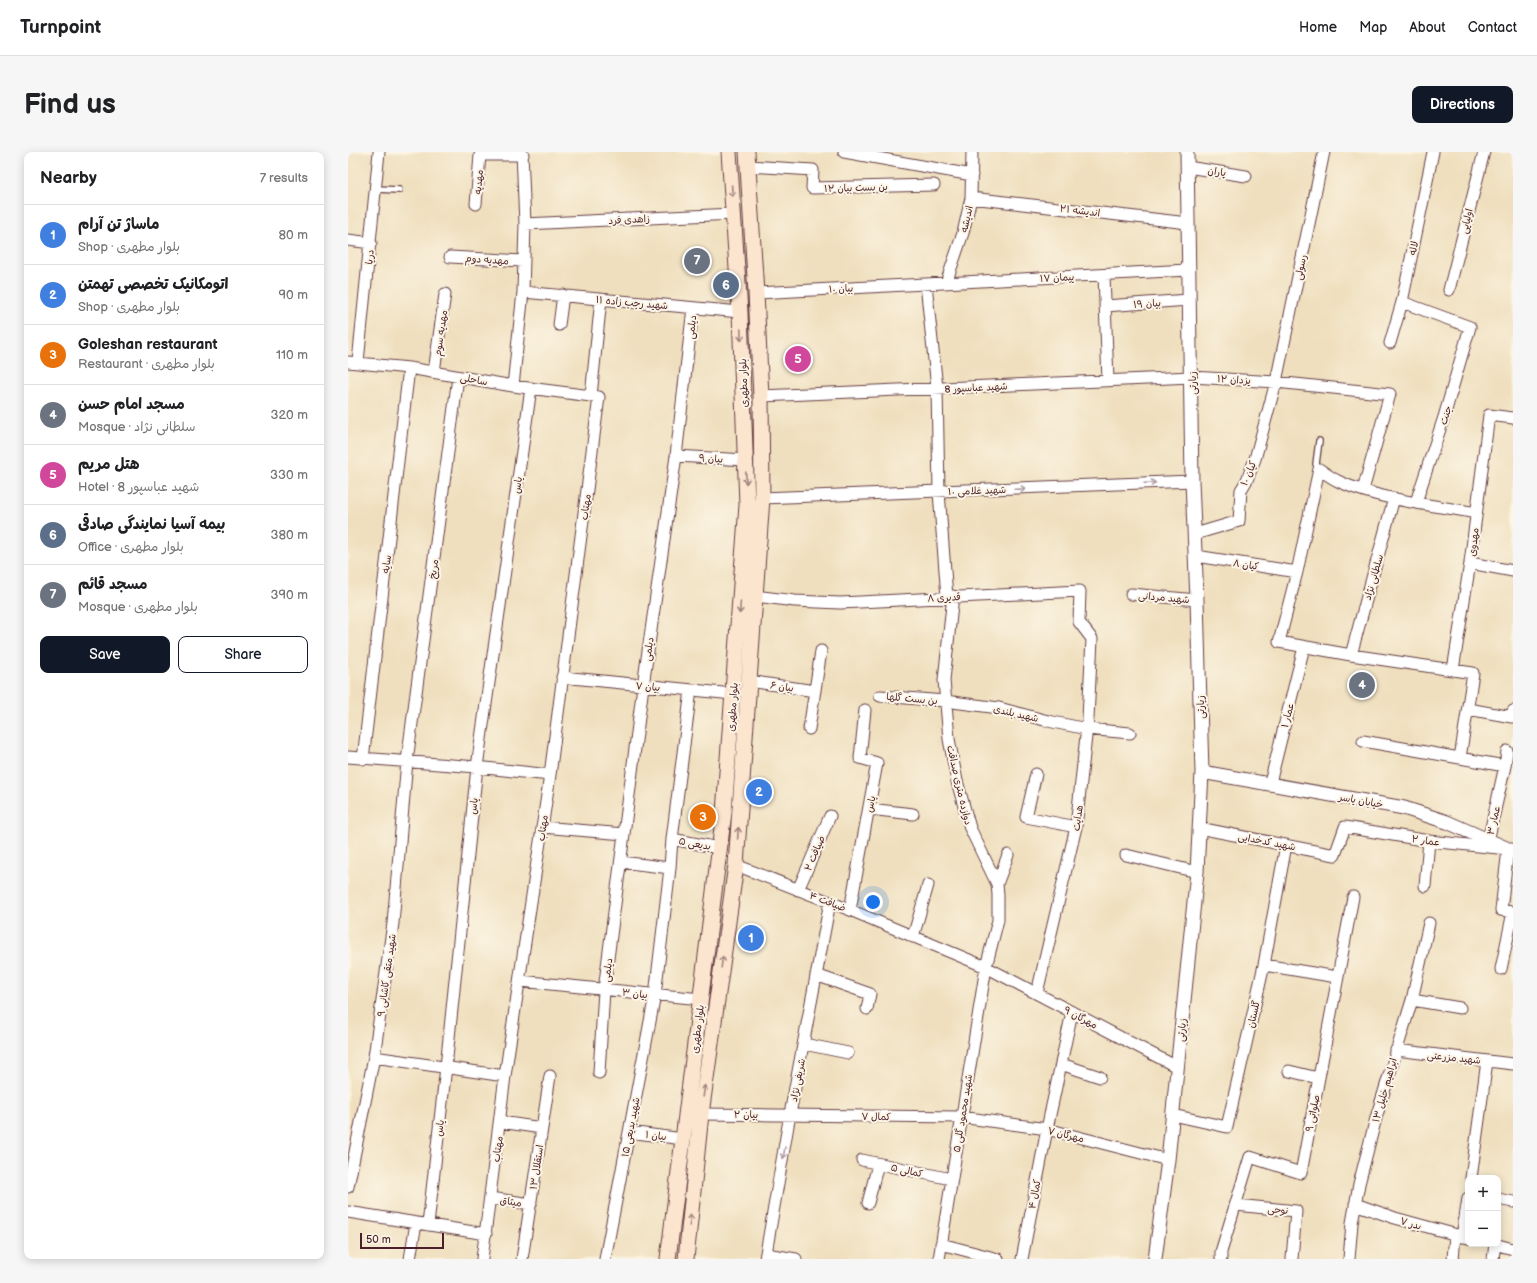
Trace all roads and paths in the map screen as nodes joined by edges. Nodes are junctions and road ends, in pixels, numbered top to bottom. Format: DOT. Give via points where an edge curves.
graph roads {
  1 [pos="379,152"];
  2 [pos="729,152"];
  3 [pos="844,152"];
  4 [pos="972,152"];
  5 [pos="1187,152"];
  6 [pos="1324,152"];
  7 [pos="1433,152"];
  8 [pos="1484,152"];
  9 [pos="522,154"];
  10 [pos="747,159"];
  11 [pos="1187,167"];
  12 [pos="972,176"];
  13 [pos="1246,176"];
  14 [pos="934,185"];
  15 [pos="375,189"];
  16 [pos="399,190"];
  17 [pos="971,198"];
  18 [pos="476,204"];
  19 [pos="733,214"];
  20 [pos="1188,223"];
  21 [pos="525,224"];
  22 [pos="348,240"];
  23 [pos="370,243"];
  24 [pos="450,257"];
  25 [pos="523,261"];
  26 [pos="1188,270"];
  27 [pos="1104,275"];
  28 [pos="946,283"];
  29 [pos="926,284"];
  30 [pos="1449,290"];
  31 [pos="523,292"];
  32 [pos="756,292"];
  33 [pos="445,294"];
  34 [pos="563,296"];
  35 [pos="601,299"];
  36 [pos="1189,300"];
  37 [pos="1402,302"];
  38 [pos="1105,306"];
  39 [pos="693,308"];
  40 [pos="740,312"];
  41 [pos="559,325"];
  42 [pos="1390,342"];
  43 [pos="353,362"];
  44 [pos="409,368"];
  45 [pos="434,372"];
  46 [pos="458,377"];
  47 [pos="1192,377"];
  48 [pos="1108,381"];
  49 [pos="1276,382"];
  50 [pos="513,386"];
  51 [pos="531,388"];
  52 [pos="937,388"];
  53 [pos="595,396"];
  54 [pos="761,396"];
  55 [pos="1513,418"];
  56 [pos="1319,440"];
  57 [pos="676,456"];
  58 [pos="746,460"];
  59 [pos="1319,469"];
  60 [pos="1192,481"];
  61 [pos="1363,490"];
  62 [pos="939,492"];
  63 [pos="762,498"];
  64 [pos="1394,498"];
  65 [pos="1416,502"];
  66 [pos="1476,513"];
  67 [pos="1195,534"];
  68 [pos="1196,556"];
  69 [pos="1470,563"];
  70 [pos="1513,571"];
  71 [pos="1297,572"];
  72 [pos="1131,594"];
  73 [pos="755,596"];
  74 [pos="950,596"];
  75 [pos="1198,600"];
  76 [pos="1092,639"];
  77 [pos="1304,647"];
  78 [pos="821,651"];
  79 [pos="1351,656"];
  80 [pos="1452,670"];
  81 [pos="562,677"];
  82 [pos="749,681"];
  83 [pos="643,686"];
  84 [pos="691,690"];
  85 [pos="815,690"];
  86 [pos="733,694"];
  87 [pos="880,696"];
  88 [pos="945,701"];
  89 [pos="1468,709"];
  90 [pos="865,710"];
  91 [pos="1513,711"];
  92 [pos="809,729"];
  93 [pos="1088,729"];
  94 [pos="1130,733"];
  95 [pos="1363,741"];
  96 [pos="1507,751"];
  97 [pos="348,758"];
  98 [pos="1460,758"];
  99 [pos="363,759"];
  100 [pos="407,761"];
  101 [pos="1505,766"];
  102 [pos="477,767"];
  103 [pos="1202,772"];
  104 [pos="1036,774"];
  105 [pos="550,775"];
  106 [pos="1270,783"];
  107 [pos="726,791"];
  108 [pos="741,791"];
  109 [pos="869,809"];
  110 [pos="913,814"];
  111 [pos="830,816"];
  112 [pos="542,827"];
  113 [pos="1076,827"];
  114 [pos="1199,828"];
  115 [pos="624,834"];
  116 [pos="672,839"];
  117 [pos="1429,841"];
  118 [pos="1488,841"];
  119 [pos="1286,845"];
  120 [pos="719,848"];
  121 [pos="1510,850"];
  122 [pos="1008,855"];
  123 [pos="1126,855"];
  124 [pos="1335,855"];
  125 [pos="621,862"];
  126 [pos="736,865"];
  127 [pos="670,868"];
  128 [pos="1197,872"];
  129 [pos="997,884"];
  130 [pos="928,885"];
  131 [pos="1425,886"];
  132 [pos="798,890"];
  133 [pos="1353,897"];
  134 [pos="830,902"];
  135 [pos="850,910"];
  136 [pos="1513,912"];
  137 [pos="1429,922"];
  138 [pos="914,937"];
  139 [pos="1264,965"];
  140 [pos="986,967"];
  141 [pos="1501,969"];
  142 [pos="816,975"];
  143 [pos="1337,977"];
  144 [pos="520,981"];
  145 [pos="604,990"];
  146 [pos="1037,993"];
  147 [pos="655,995"];
  148 [pos="701,999"];
  149 [pos="1412,1000"];
  150 [pos="1460,1008"];
  151 [pos="867,1010"];
  152 [pos="1072,1012"];
  153 [pos="804,1044"];
  154 [pos="1396,1050"];
  155 [pos="848,1053"];
  156 [pos="374,1057"];
  157 [pos="1487,1061"];
  158 [pos="1061,1064"];
  159 [pos="1513,1064"];
  160 [pos="446,1067"];
  161 [pos="1177,1067"];
  162 [pos="1289,1071"];
  163 [pos="599,1073"];
  164 [pos="506,1076"];
  165 [pos="550,1076"];
  166 [pos="1100,1077"];
  167 [pos="1318,1078"];
  168 [pos="701,1114"];
  169 [pos="790,1114"];
  170 [pos="1173,1115"];
  171 [pos="962,1117"];
  172 [pos="500,1122"];
  173 [pos="542,1128"];
  174 [pos="1046,1129"];
  175 [pos="629,1132"];
  176 [pos="683,1139"];
  177 [pos="862,1160"];
  178 [pos="1168,1160"];
  179 [pos="878,1164"];
  180 [pos="1471,1175"];
  181 [pos="951,1179"];
  182 [pos="348,1187"];
  183 [pos="490,1198"];
  184 [pos="1501,1200"];
  185 [pos="1513,1202"];
  186 [pos="868,1203"];
  187 [pos="531,1204"];
  188 [pos="1355,1204"];
  189 [pos="1236,1205"];
  190 [pos="1466,1211"];
  191 [pos="348,1212"];
  192 [pos="416,1223"];
  193 [pos="428,1225"];
  194 [pos="486,1234"];
  195 [pos="1462,1237"];
  196 [pos="941,1244"];
  197 [pos="1501,1246"];
  198 [pos="1495,1247"];
  199 [pos="1513,1249"];
  200 [pos="766,1256"];
  201 [pos="410,1259"];
  202 [pos="482,1259"];
  203 [pos="522,1259"];
  204 [pos="605,1259"];
  205 [pos="668,1259"];
  206 [pos="686,1259"];
  207 [pos="796,1259"];
  208 [pos="939,1259"];
  209 [pos="998,1259"];
  210 [pos="1022,1259"];
  211 [pos="1155,1259"];
  212 [pos="1221,1259"];
  213 [pos="1292,1259"];
  214 [pos="1350,1259"];
  215 [pos="1453,1259"];
  216 [pos="1493,1259"];
  1 -- 15 [label="street, دریا"];
  2 -- 19 [label="main road, بلوار مطهری, one-way"];
  3 -- 12 [label="street"];
  4 -- 12 [label="street, اندیشه"];
  5 -- 11 [label="street, زیارتی"];
  6 -- 49 [label="street, رسولی"];
  7 -- 37 [label="street, لاله"];
  8 -- 30 [label="street, اولیایی"];
  9 -- 18 [label="street, مهدیه" via="480,155"];
  9 -- 21 [label="street"];
  10 -- 14 [label="street, بن بست بیان ۱۲" via="813,170 812,188"];
  10 -- 32 [label="main road, بلوار مطهری"];
  11 -- 13 [label="street, یاران"];
  11 -- 20 [label="street, زیارتی"];
  12 -- 17 [label="street, اندیشه"];
  15 -- 16 [label="lane"];
  15 -- 23 [label="street, دریا"];
  17 -- 20 [label="street, اندیشه ۲۱"];
  17 -- 28 [label="street, اندیشه" via="963,233"];
  19 -- 21 [label="street, زاهدی فرد"];
  19 -- 40 [label="main road, بلوار مطهری"];
  20 -- 26 [label="street, زیارتی"];
  21 -- 25 [label="street"];
  22 -- 23 [label="street"];
  23 -- 43 [label="street, دریا"];
  24 -- 25 [label="street, مهدیه دوم"];
  25 -- 31 [label="street"];
  26 -- 27 [label="street, پیمان ۱۷"];
  26 -- 36 [label="street, زیارتی"];
  27 -- 28 [label="street, پیمان ۱۷"];
  27 -- 38 [label="street"];
  28 -- 29 [label="street, پیمان ۱۷"];
  29 -- 32 [label="street, بیان ۱۰"];
  29 -- 52 [label="street, دوازده متری صداقت"];
  31 -- 34 [label="street, شهید رجب زاده ۱۱"];
  31 -- 50 [label="street"];
  32 -- 54 [label="main road, بلوار مطهری"];
  33 -- 45 [label="street, مهدیه سوم"];
  34 -- 35 [label="street, شهید رجب زاده ۱۱"];
  34 -- 41 [label="street"];
  35 -- 39 [label="street, شهید رجب زاده ۱۱"];
  35 -- 53 [label="street, مهتاب"];
  36 -- 38 [label="street, بیان ۱۹"];
  36 -- 47 [label="street, زیارتی"];
  37 -- 42 [label="street, لاله"];
  37 -- 65 [label="street, جنت" via="1470,327"];
  38 -- 48 [label="street"];
  39 -- 40 [label="street, شهید رجب زاده ۱۱"];
  39 -- 57 [label="street, دیلمی"];
  40 -- 58 [label="main road, بلوار مطهری, one-way"];
  43 -- 44 [label="street, ساحلی"];
  44 -- 45 [label="street, ساحلی"];
  44 -- 99 [label="street, سایه"];
  45 -- 46 [label="street, ساحلی"];
  46 -- 50 [label="street, ساحلی"];
  46 -- 100 [label="street, مریخ"];
  47 -- 48 [label="street, شهید عباسپور 8"];
  47 -- 49 [label="street, یزدان ۱۲"];
  47 -- 60 [label="street, زیارتی"];
  48 -- 52 [label="street, شهید عباسپور 8"];
  49 -- 61 [label="street, یزدان ۱۲" via="1390,394"];
  49 -- 67 [label="street, کیان ۱۰" via="1255,459 1248,480 1241,490 1239,522"];
  50 -- 51 [label="street, ساحلی"];
  51 -- 53 [label="street, ساحلی"];
  51 -- 102 [label="street, یاس"];
  52 -- 54 [label="street, شهید عباسپور 8"];
  52 -- 62 [label="street, دوازده متری صداقت"];
  53 -- 81 [label="street, مهتاب"];
  54 -- 63 [label="main road, بلوار مطهری"];
  55 -- 66 [label="street, مهدوی" via="1489,414"];
  56 -- 59 [label="lane" via="1316,464"];
  57 -- 58 [label="street, بیان ۹"];
  57 -- 83 [label="street, دیلمی"];
  58 -- 86 [label="main road, بلوار مطهری, one-way" via="747,505"];
  59 -- 61 [label="street" via="1340,482"];
  59 -- 71 [label="street"];
  62 -- 60 [label="street, شهید غلامی ۱۰, one-way"];
  60 -- 67 [label="street, زیارتی"];
  61 -- 64 [label="street"];
  62 -- 63 [label="street, شهید غلامی ۱۰"];
  62 -- 74 [label="street, دوازده متری صداقت"];
  63 -- 73 [label="main road, بلوار مطهری"];
  64 -- 65 [label="street"];
  64 -- 79 [label="street, سلطانی نژاد"];
  65 -- 66 [label="street"];
  66 -- 69 [label="street, مهدوی"];
  67 -- 68 [label="street, زیارتی"];
  68 -- 71 [label="street, کیان ۸"];
  68 -- 75 [label="street, زیارتی"];
  69 -- 70 [label="street"];
  69 -- 80 [label="street, مهدوی"];
  71 -- 77 [label="street" via="1279,642"];
  72 -- 75 [label="street, شهید مردانی"];
  73 -- 74 [label="street, قدیری ۸" via="794,602 840,603"];
  73 -- 82 [label="main road, بلوار مطهری"];
  74 -- 76 [label="street, قدیری ۸" via="1080,590 1078,622"];
  74 -- 88 [label="street, دوازده متری صداقت"];
  75 -- 103 [label="street, زیارتی"];
  76 -- 93 [label="street, هدایت"];
  77 -- 79 [label="street"];
  77 -- 106 [label="street, عمار ۱"];
  78 -- 85 [label="street"];
  79 -- 80 [label="street"];
  80 -- 89 [label="street" via="1473,673"];
  81 -- 83 [label="street, بیان ۷"];
  81 -- 105 [label="street, مهتاب"];
  82 -- 85 [label="street, بیان ۶"];
  82 -- 108 [label="main road, بلوار مطهری"];
  83 -- 84 [label="street, بیان ۷"];
  83 -- 115 [label="street, دیلمی"];
  84 -- 86 [label="street, بیان ۷"];
  84 -- 116 [label="street, شهید بدیعی ۱۵"];
  85 -- 92 [label="street"];
  86 -- 107 [label="main road, بلوار مطهری"];
  87 -- 88 [label="street, بن بست گلها"];
  88 -- 93 [label="street, شهید بلندی" via="999,708"];
  88 -- 129 [label="street, دوازده متری صداقت" via="957,781 970,828"];
  89 -- 91 [label="street" via="1512,717"];
  89 -- 98 [label="street"];
  90 -- 109 [label="street, یاس" via="860,758 877,763"];
  93 -- 94 [label="street, شهید بلندی"];
  93 -- 113 [label="street, هدایت"];
  95 -- 98 [label="street"];
  96 -- 101 [label="street, عمار ۳"];
  97 -- 99 [label="street"];
  98 -- 101 [label="street"];
  99 -- 100 [label="street"];
  100 -- 102 [label="street"];
  100 -- 156 [label="street, شهید متقی کاشانی ۹" via="393,923"];
  101 -- 118 [label="street, عمار ۳"];
  102 -- 105 [label="street"];
  102 -- 160 [label="street, یاس"];
  103 -- 106 [label="street, خیابان یاسر"];
  103 -- 114 [label="street, زیارتی"];
  104 -- 113 [label="street" via="1026,818"];
  105 -- 112 [label="street, مهتاب"];
  106 -- 118 [label="street, خیابان یاسر" via="1404,808 1447,822"];
  107 -- 108 [label="main road"];
  107 -- 120 [label="main road, بلوار مطهری"];
  126 -- 108 [label="main road, بلوار مطهری, one-way"];
  109 -- 110 [label="street"];
  109 -- 135 [label="street, یاس"];
  111 -- 132 [label="street, ضیافت ۲"];
  112 -- 115 [label="street"];
  112 -- 144 [label="street, مهتاب"];
  113 -- 146 [label="street, هدایت"];
  114 -- 119 [label="street, شهید کدخدایی"];
  114 -- 128 [label="street, زیارتی"];
  115 -- 125 [label="street, دیلمی"];
  116 -- 120 [label="street, بدیعی ۵"];
  116 -- 127 [label="street, شهید بدیعی ۱۵"];
  117 -- 121 [label="street, عمار ۲"];
  117 -- 124 [label="street, عمار ۲" via="1345,827"];
  117 -- 131 [label="street"];
  118 -- 121 [label="street, خیابان یاسر"];
  119 -- 124 [label="street, شهید کدخدایی"];
  119 -- 139 [label="street, گلستان"];
  120 -- 148 [label="main road, بلوار مطهری"];
  121 -- 136 [label="street" via="1501,910"];
  122 -- 129 [label="street"];
  123 -- 128 [label="street"];
  125 -- 127 [label="street"];
  125 -- 145 [label="street, دیلمی"];
  126 -- 132 [label="street, ضیافت ۴"];
  168 -- 126 [label="main road, بلوار مطهری, one-way"];
  127 -- 147 [label="street, شهید بدیعی ۱۵"];
  128 -- 161 [label="street, زیارتی"];
  129 -- 140 [label="street, دوازده متری صداقت" via="998,920"];
  130 -- 138 [label="street"];
  132 -- 134 [label="street, ضیافت ۴"];
  133 -- 143 [label="street, صلواتی ۹"];
  134 -- 135 [label="street, ضیافت ۴"];
  134 -- 142 [label="street, شریفی نژاد"];
  135 -- 138 [label="street, ضیافت ۴"];
  136 -- 141 [label="street"];
  137 -- 149 [label="street, ابراهیم خلیل ۱۳"];
  138 -- 140 [label="street, ضیافت ۴"];
  139 -- 143 [label="street"];
  139 -- 170 [label="street, گلستان" via="1227,1127"];
  140 -- 146 [label="street, مهرگان ۹"];
  140 -- 171 [label="street, شهید محمود گلی ۵"];
  142 -- 151 [label="street" via="870,994"];
  142 -- 153 [label="street, شریفی نژاد"];
  143 -- 167 [label="street, صلواتی ۹"];
  144 -- 145 [label="street, بیان ۳"];
  144 -- 164 [label="street, مهتاب"];
  145 -- 147 [label="street, بیان ۳"];
  145 -- 163 [label="street, دیلمی"];
  146 -- 152 [label="street, مهرگان ۹"];
  147 -- 148 [label="street, بیان ۳"];
  147 -- 175 [label="street, شهید بدیعی ۱۵"];
  148 -- 176 [label="main road, بلوار مطهری"];
  149 -- 150 [label="street"];
  149 -- 154 [label="street, ابراهیم خلیل ۱۳"];
  152 -- 158 [label="street, کمال ۴"];
  152 -- 161 [label="street, مهرگان ۹"];
  153 -- 155 [label="street"];
  153 -- 169 [label="street, شریفی نژاد"];
  154 -- 157 [label="street, شهید مزرعتی"];
  154 -- 188 [label="street, ابراهیم خلیل ۱۳"];
  156 -- 160 [label="street"];
  156 -- 182 [label="street, شهید متقی کاشانی ۹"];
  157 -- 159 [label="street, شهید مزرعتی"];
  157 -- 180 [label="street"];
  158 -- 166 [label="street"];
  158 -- 174 [label="street, کمال ۴"];
  160 -- 164 [label="street"];
  160 -- 193 [label="street, یاس"];
  161 -- 170 [label="street, زیارتی"];
  162 -- 167 [label="street"];
  164 -- 172 [label="street, مهتاب"];
  165 -- 173 [label="street, استقلال ۱۳"];
  167 -- 189 [label="street, صلواتی ۹" via="1301,1173 1250,1157"];
  168 -- 169 [label="street, بیان ۲"];
  206 -- 168 [label="main road, بلوار مطهری, one-way"];
  169 -- 171 [label="street, کمال ۷"];
  169 -- 200 [label="street, شریفی نژاد, one-way"];
  170 -- 178 [label="street, زیارتی"];
  171 -- 174 [label="street, مهرگان ۷"];
  171 -- 181 [label="street, شهید محمود گلی ۵"];
  172 -- 173 [label="street"];
  172 -- 183 [label="street, مهتاب"];
  173 -- 187 [label="street, استقلال ۱۳"];
  174 -- 178 [label="street, مهرگان ۷"];
  174 -- 210 [label="street, کمال ۴"];
  175 -- 176 [label="street, بیان ۱"];
  175 -- 204 [label="street, شهید بدیعی ۱۵"];
  176 -- 205 [label="main road, بلوار مطهری"];
  177 -- 179 [label="street, کمالی ۵"];
  178 -- 211 [label="street, زیارتی"];
  179 -- 181 [label="street, کمالی ۵"];
  179 -- 186 [label="street"];
  181 -- 196 [label="street, شهید محمود گلی ۵"];
  183 -- 187 [label="street, میثاق"];
  183 -- 194 [label="street, مهتاب"];
  184 -- 185 [label="street"];
  187 -- 203 [label="street, استقلال ۱۳"];
  188 -- 195 [label="street, بدر ۷"];
  188 -- 214 [label="street, ابراهیم خلیل ۱۳"];
  189 -- 212 [label="street, صلواتی ۹"];
  189 -- 213 [label="street, نوحی" via="1296,1211"];
  190 -- 195 [label="street"];
  191 -- 192 [label="street"];
  192 -- 193 [label="street"];
  192 -- 201 [label="street"];
  193 -- 194 [label="street"];
  194 -- 202 [label="street, مهتاب"];
  195 -- 215 [label="street"];
  196 -- 208 [label="street, شهید محمود گلی ۵"];
  196 -- 209 [label="street"];
  197 -- 199 [label="street"];
  198 -- 216 [label="street"];
  200 -- 207 [label="street"];
}
